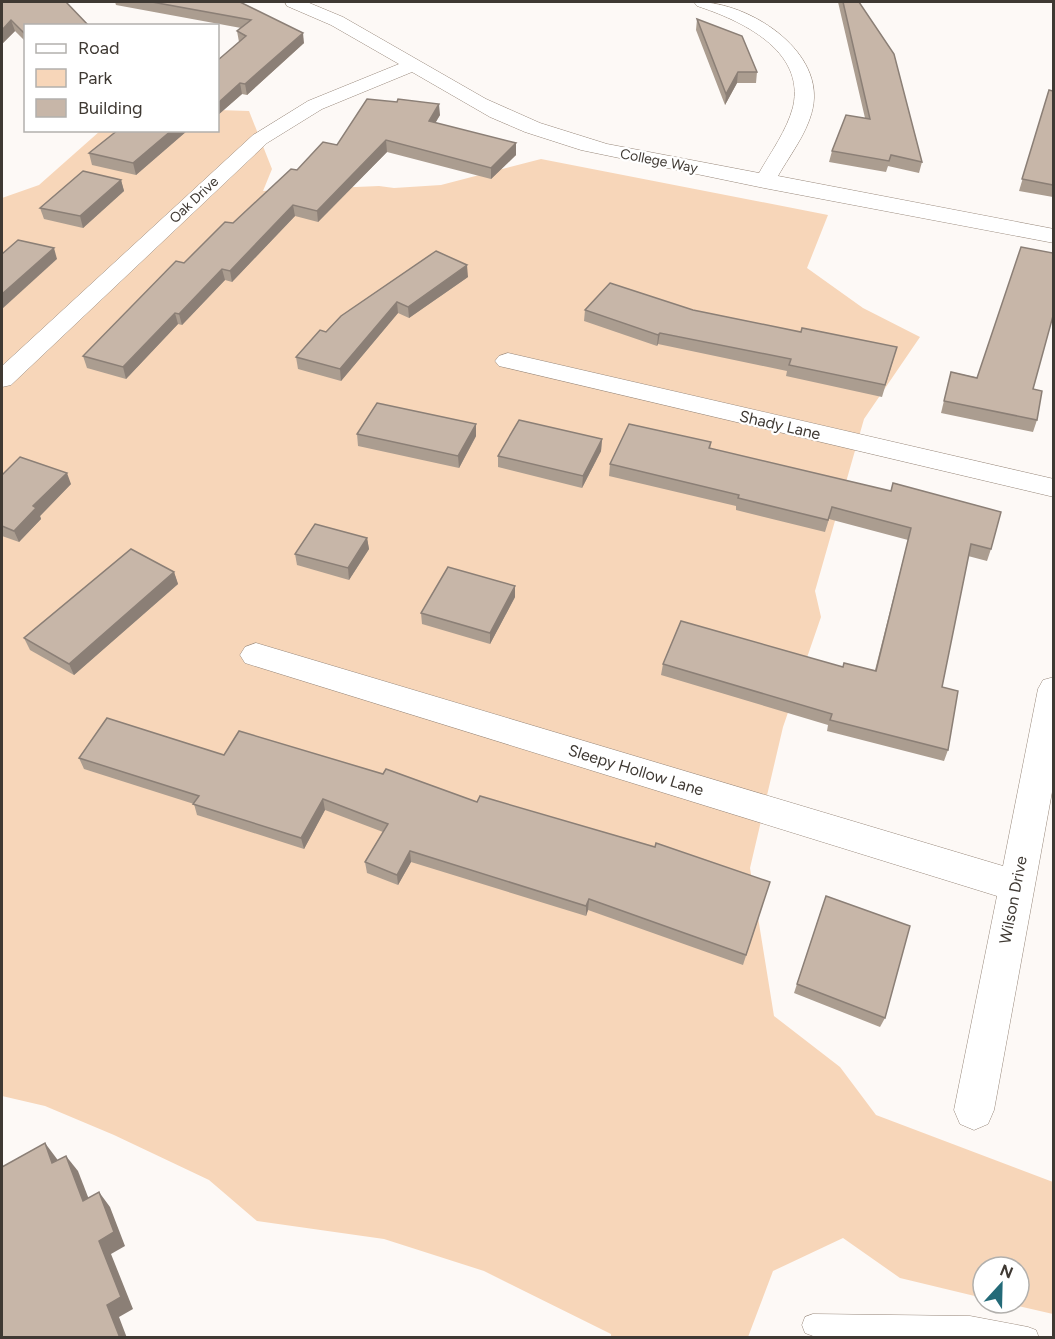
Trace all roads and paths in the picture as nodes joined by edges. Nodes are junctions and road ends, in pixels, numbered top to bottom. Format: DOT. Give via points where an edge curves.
graph roads {
  1 [pos="293,2"];
  2 [pos="703,2"];
  3 [pos="415,65"];
  4 [pos="764,182"];
  5 [pos="1053,236"];
  6 [pos="508,361"];
  7 [pos="2,379"];
  8 [pos="1053,488"];
  9 [pos="256,654"];
  10 [pos="1053,689"];
  11 [pos="1016,886"];
  12 [pos="974,1110"];
  13 [pos="813,1325"];
  14 [pos="1028,1338"];
  1 -- 3 [label="street, College Way" via="333,19"];
  2 -- 4 [label="street" via="763,30 787,51 800,71 804,99 790,135"];
  3 -- 4 [label="street, College Way" via="513,120 552,135"];
  3 -- 7 [label="street, Oak Drive" via="348,89 273,129"];
  4 -- 5 [label="street, College Way"];
  6 -- 8 [label="street, Shady Lane"];
  9 -- 11 [label="street, Sleepy Hollow Lane"];
  10 -- 11 [label="street, Wilson Drive"];
  11 -- 12 [label="street, Wilson Drive"];
  13 -- 14 [label="lane" via="970,1328"];
}
